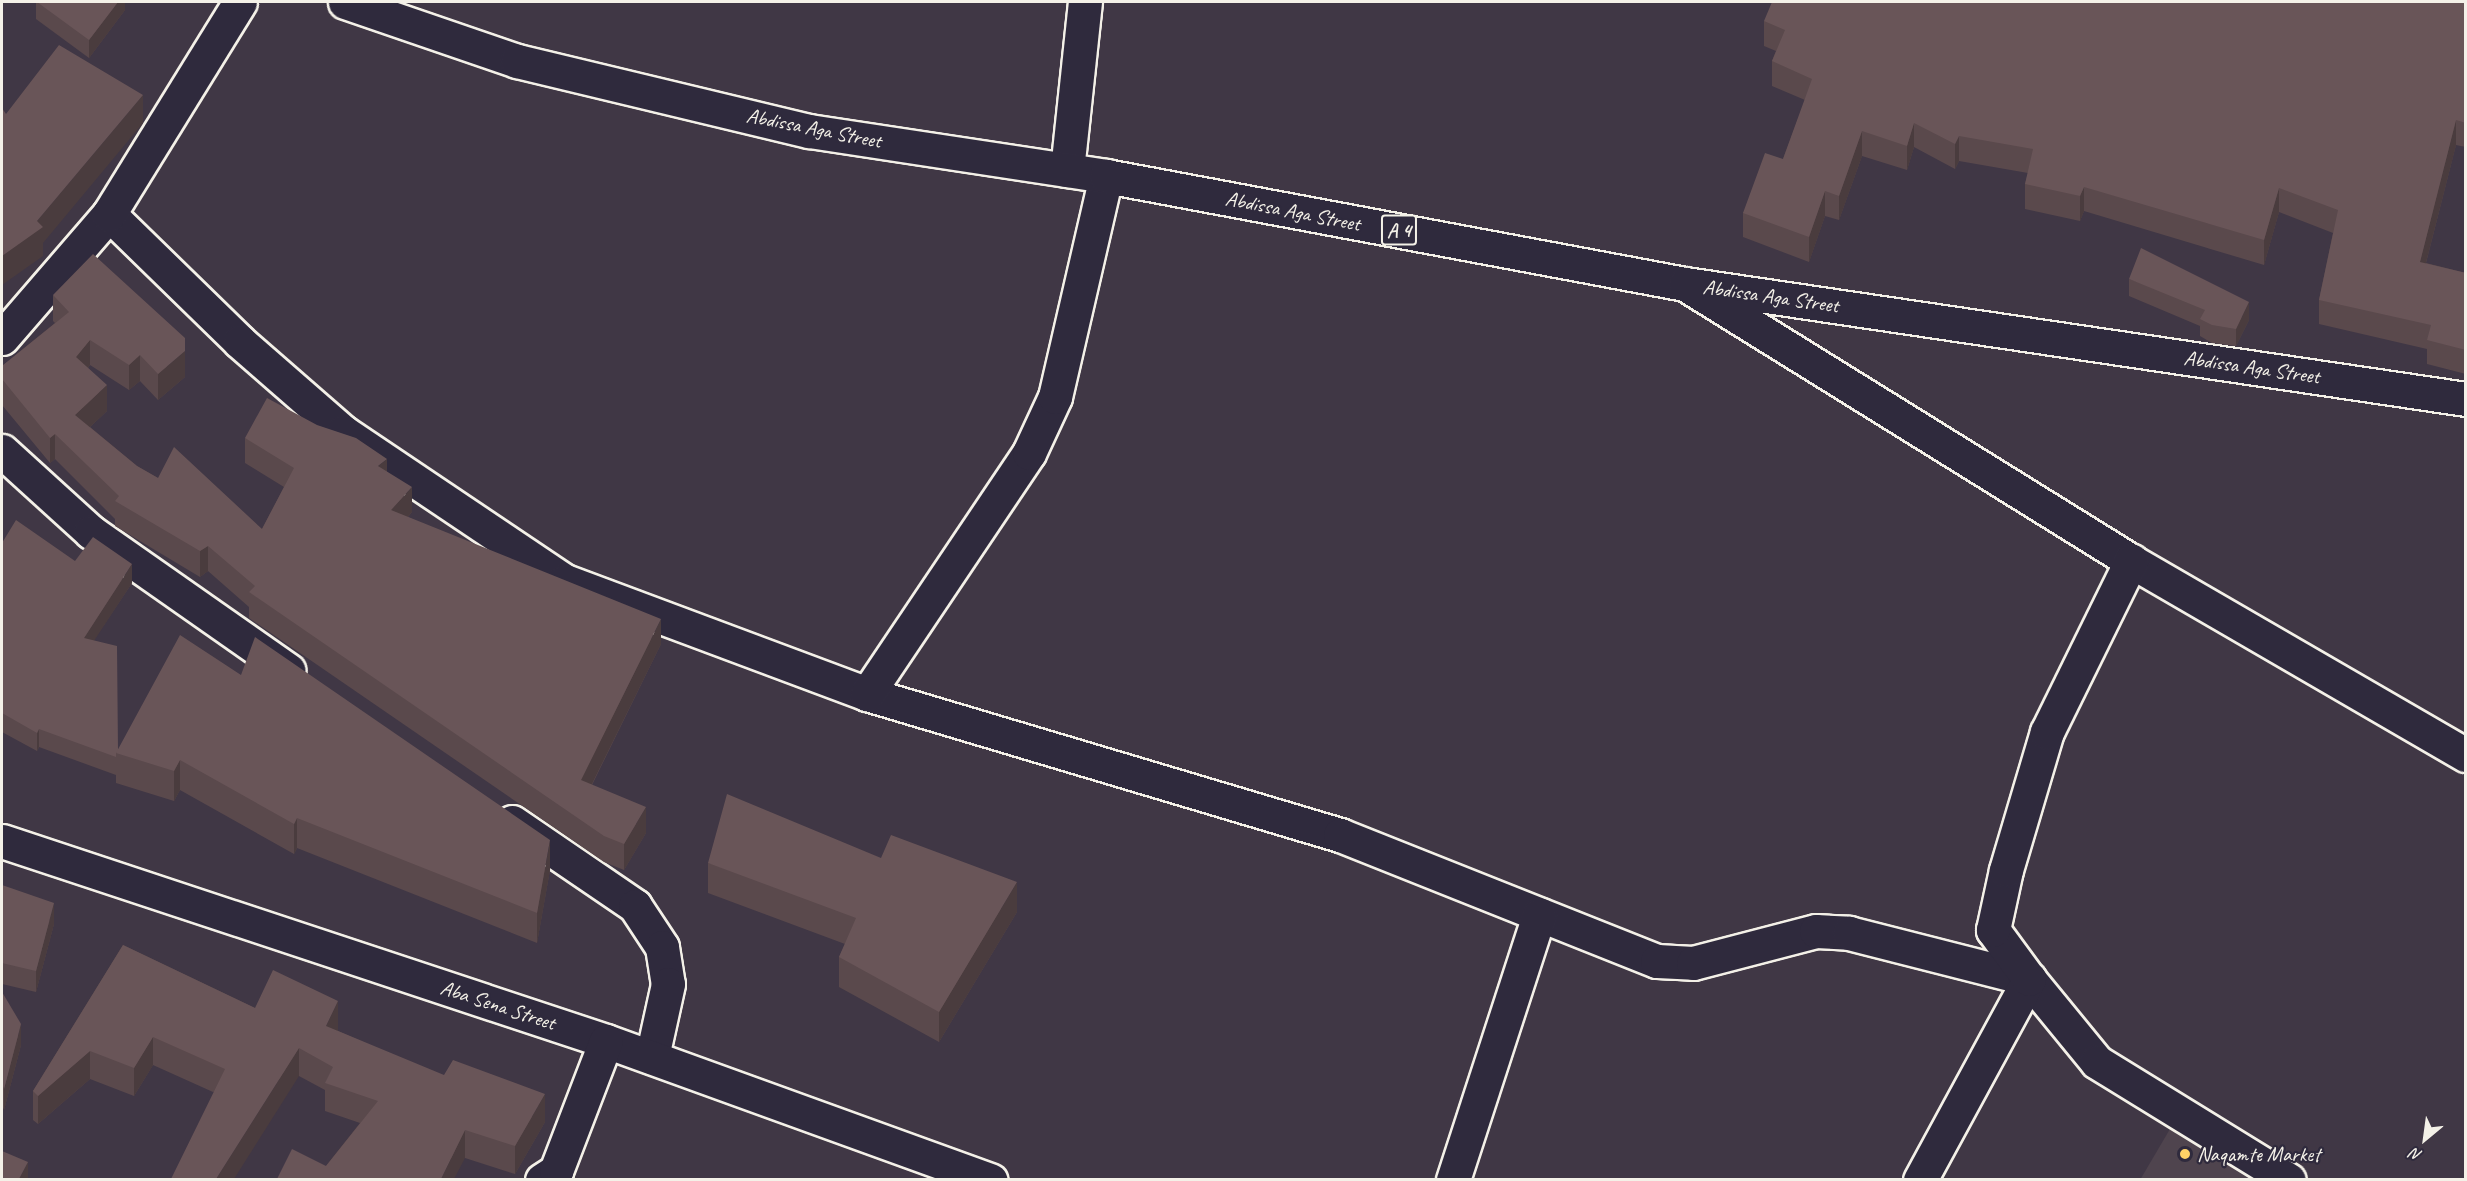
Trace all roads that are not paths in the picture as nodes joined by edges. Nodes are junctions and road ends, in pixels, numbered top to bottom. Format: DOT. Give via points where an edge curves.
graph roads {
  1 [pos="240,2"];
  2 [pos="345,2"];
  3 [pos="1085,2"];
  4 [pos="1067,170"];
  5 [pos="1106,176"];
  6 [pos="109,214"];
  7 [pos="1684,284"];
  8 [pos="2,338"];
  9 [pos="2466,399"];
  10 [pos="2,451"];
  11 [pos="2131,561"];
  12 [pos="313,687"];
  13 [pos="867,694"];
  14 [pos="2466,755"];
  15 [pos="489,806"];
  16 [pos="2,841"];
  17 [pos="1539,915"];
  18 [pos="2029,979"];
  19 [pos="606,1041"];
  20 [pos="652,1058"];
  21 [pos="542,1179"];
  22 [pos="991,1179"];
  23 [pos="1453,1179"];
  24 [pos="1920,1179"];
  25 [pos="2289,1179"];
  1 -- 6 [label="main road"];
  2 -- 4 [label="main road, Abdissa Aga Street / A 4" via="517,61 808,131"];
  3 -- 4 [label="main road"];
  4 -- 5 [label="main road, Abdissa Aga Street / A 4"];
  5 -- 7 [label="main road, Abdissa Aga Street / A 4"];
  5 -- 13 [label="main road" via="1055,397 1038,434"];
  6 -- 8 [label="main road"];
  6 -- 13 [label="main road" via="240,342 343,432 565,581"];
  7 -- 9 [label="main road, Abdissa Aga Street / A 4"];
  7 -- 11 [label="main road"];
  10 -- 12 [label="main road" via="91,532"];
  11 -- 14 [label="main road"];
  11 -- 18 [label="main road" via="2047,732 2006,870 1993,930"];
  13 -- 17 [label="main road" via="1340,835"];
  15 -- 20 [label="main road" via="635,906 662,947 668,984"];
  16 -- 19 [label="main road, Aba Sena Street"];
  17 -- 18 [label="main road" via="1657,961 1693,963 1816,931 1849,933"];
  17 -- 23 [label="main road"];
  18 -- 24 [label="main road"];
  18 -- 25 [label="main road" via="2097,1062"];
  19 -- 20 [label="main road, Aba Sena Street"];
  19 -- 21 [label="main road" via="556,1171"];
  20 -- 22 [label="main road, Aba Sena Street"];
}
